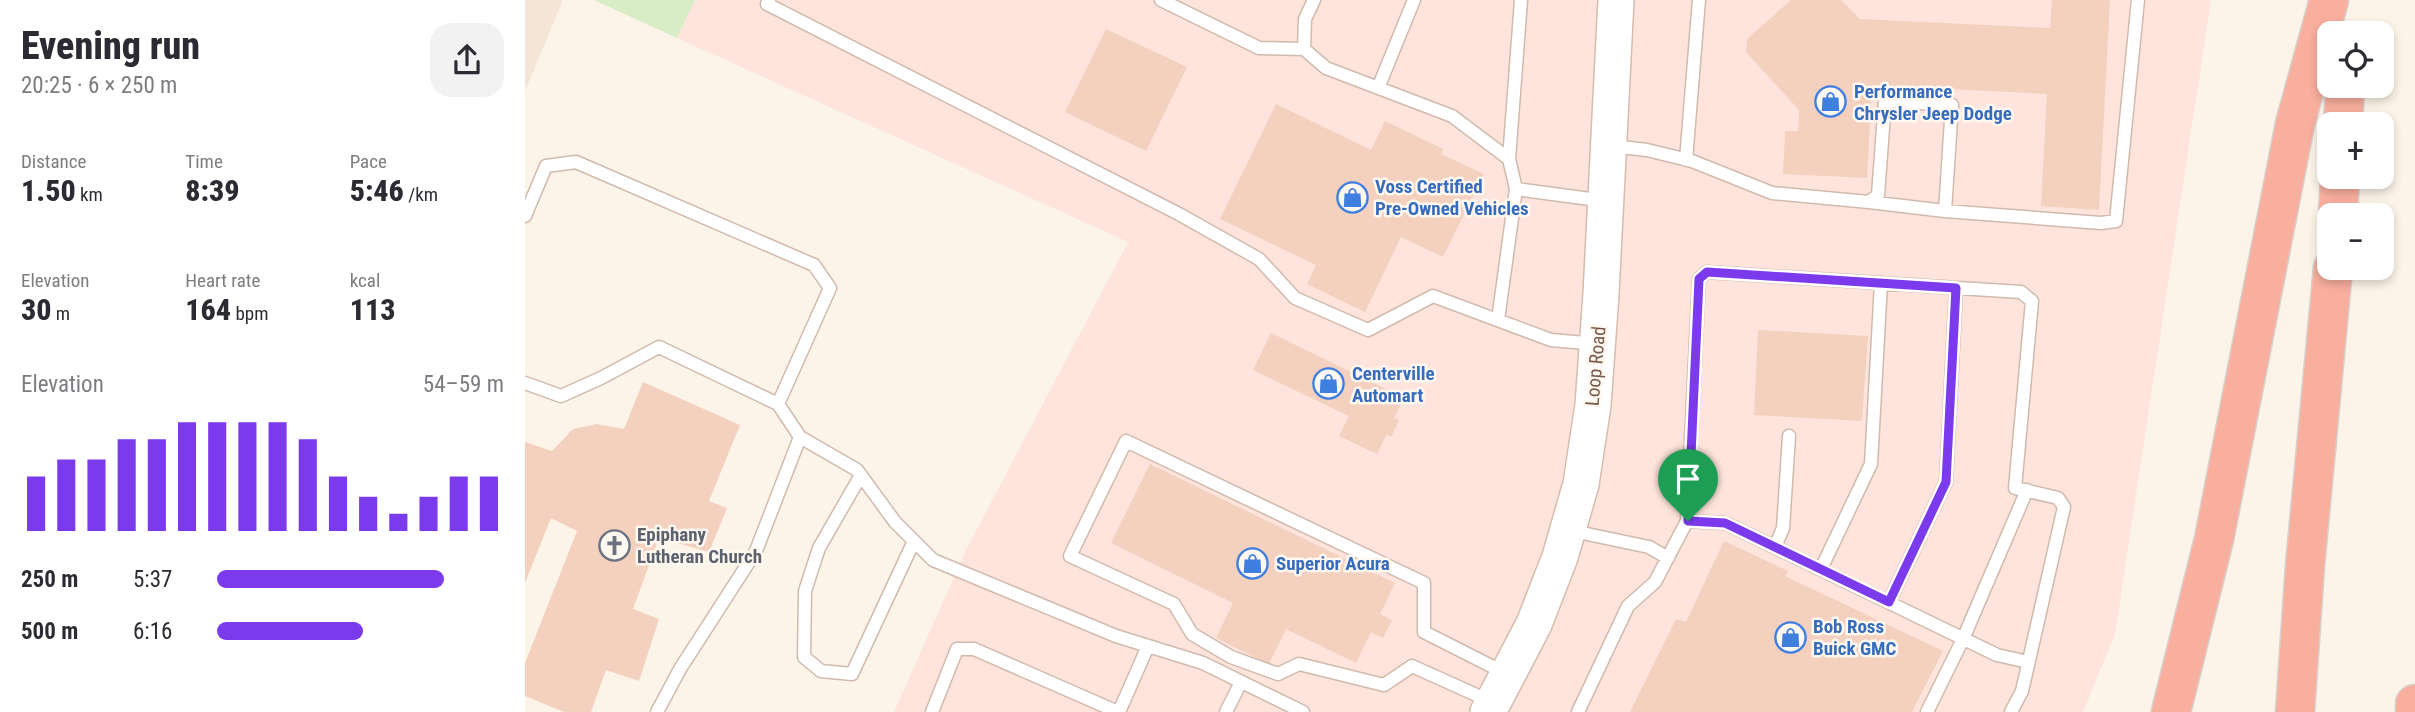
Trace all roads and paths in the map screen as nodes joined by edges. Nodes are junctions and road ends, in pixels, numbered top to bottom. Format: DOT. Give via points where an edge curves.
graph roads {
  1 [pos="769,0"];
  2 [pos="1161,0"];
  3 [pos="1314,0"];
  4 [pos="1414,0"];
  5 [pos="1521,0"];
  6 [pos="1616,0"];
  7 [pos="1699,0"];
  8 [pos="2138,0"];
  9 [pos="2329,0"];
  10 [pos="2350,0"];
  11 [pos="2349,21"];
  12 [pos="1304,49"];
  13 [pos="1378,88"];
  14 [pos="1609,146"];
  15 [pos="1509,159"];
  16 [pos="1686,160"];
  17 [pos="1516,189"];
  18 [pos="1605,201"];
  19 [pos="1869,202"];
  20 [pos="1945,211"];
  21 [pos="525,216"];
  22 [pos="2332,280"];
  23 [pos="1881,283"];
  24 [pos="1956,288"];
  25 [pos="1498,320"];
  26 [pos="1597,344"];
  27 [pos="525,383"];
  28 [pos="778,404"];
  29 [pos="1789,436"];
  30 [pos="800,437"];
  31 [pos="861,475"];
  32 [pos="2027,490"];
  33 [pos="1688,521"];
  34 [pos="1568,529"];
  35 [pos="914,541"];
  36 [pos="1775,547"];
  37 [pos="1668,558"];
  38 [pos="1821,569"];
  39 [pos="1889,602"];
  40 [pos="1963,639"];
  41 [pos="1148,646"];
  42 [pos="2028,662"];
  43 [pos="1241,682"];
  44 [pos="1496,696"];
  45 [pos="2415,704"];
  46 [pos="657,712"];
  47 [pos="932,712"];
  48 [pos="1119,712"];
  49 [pos="1227,712"];
  50 [pos="1303,712"];
  51 [pos="1578,712"];
  52 [pos="1927,712"];
  53 [pos="2011,712"];
  54 [pos="2171,712"];
  55 [pos="2295,712"];
  56 [pos="2414,712"];
  1 -- 25 [label="lane" via="767,5 1259,259 1295,298 1368,330 1433,296"];
  2 -- 12 [label="lane" via="1259,48"];
  3 -- 12 [label="lane" via="1305,19"];
  4 -- 13 [label="lane"];
  5 -- 15 [label="lane"];
  6 -- 14 [label="street, Loop Road"];
  7 -- 16 [label="lane"];
  8 -- 20 [label="lane" via="2116,221"];
  9 -- 54 [label="highway" via="2295,124 2214,539"];
  10 -- 11 [label="highway"];
  12 -- 13 [label="lane" via="1326,68"];
  13 -- 15 [label="lane" via="1452,116"];
  14 -- 16 [label="lane"];
  14 -- 18 [label="street, Loop Road"];
  15 -- 17 [label="lane"];
  16 -- 19 [label="lane" via="1772,193"];
  17 -- 18 [label="lane"];
  17 -- 25 [label="lane"];
  18 -- 26 [label="street, Loop Road"];
  19 -- 20 [label="lane"];
  19 -- 20 [label="lane" via="1878,195 1885,101 1952,105"];
  21 -- 28 [label="lane" via="546,166 576,162 814,265 830,288"];
  22 -- 55 [label="highway"];
  23 -- 24 [label="lane"];
  23 -- 33 [label="lane" via="1707,272 1699,279"];
  23 -- 38 [label="lane" via="1871,464"];
  24 -- 32 [label="lane" via="2021,292 2032,301 2015,488"];
  24 -- 39 [label="lane" via="1946,482"];
  25 -- 26 [label="lane" via="1551,340"];
  26 -- 34 [label="street, Loop Road" via="1581,484"];
  27 -- 28 [label="lane" via="561,396 659,347"];
  28 -- 30 [label="lane"];
  29 -- 36 [label="lane" via="1783,528"];
  30 -- 31 [label="lane"];
  30 -- 46 [label="lane" via="756,551"];
  31 -- 35 [label="lane"];
  31 -- 35 [label="lane" via="819,548 804,592 804,657 821,671 852,674"];
  32 -- 40 [label="lane"];
  32 -- 42 [label="lane" via="2058,498 2064,507"];
  33 -- 36 [label="lane" via="1725,523"];
  33 -- 37 [label="lane"];
  34 -- 37 [label="lane" via="1649,547"];
  34 -- 44 [label="street, Loop Road" via="1534,624"];
  35 -- 41 [label="lane" via="933,560"];
  36 -- 38 [label="lane"];
  37 -- 51 [label="lane" via="1655,582 1628,606"];
  38 -- 39 [label="lane"];
  39 -- 40 [label="lane"];
  40 -- 42 [label="lane" via="1997,655"];
  40 -- 52 [label="lane"];
  41 -- 43 [label="lane" via="1203,663"];
  41 -- 48 [label="lane"];
  42 -- 53 [label="lane" via="2022,691"];
  43 -- 49 [label="lane"];
  43 -- 50 [label="lane"];
  44 -- 44 [label="lane" via="1412,666 1384,685 1299,664 1278,674 1231,657 1192,634 1174,604 1070,556 1126,441 1424,583 1425,632"];
  45 -- 56 [label="highway"];
  47 -- 48 [label="lane" via="957,649 974,649"];
}
